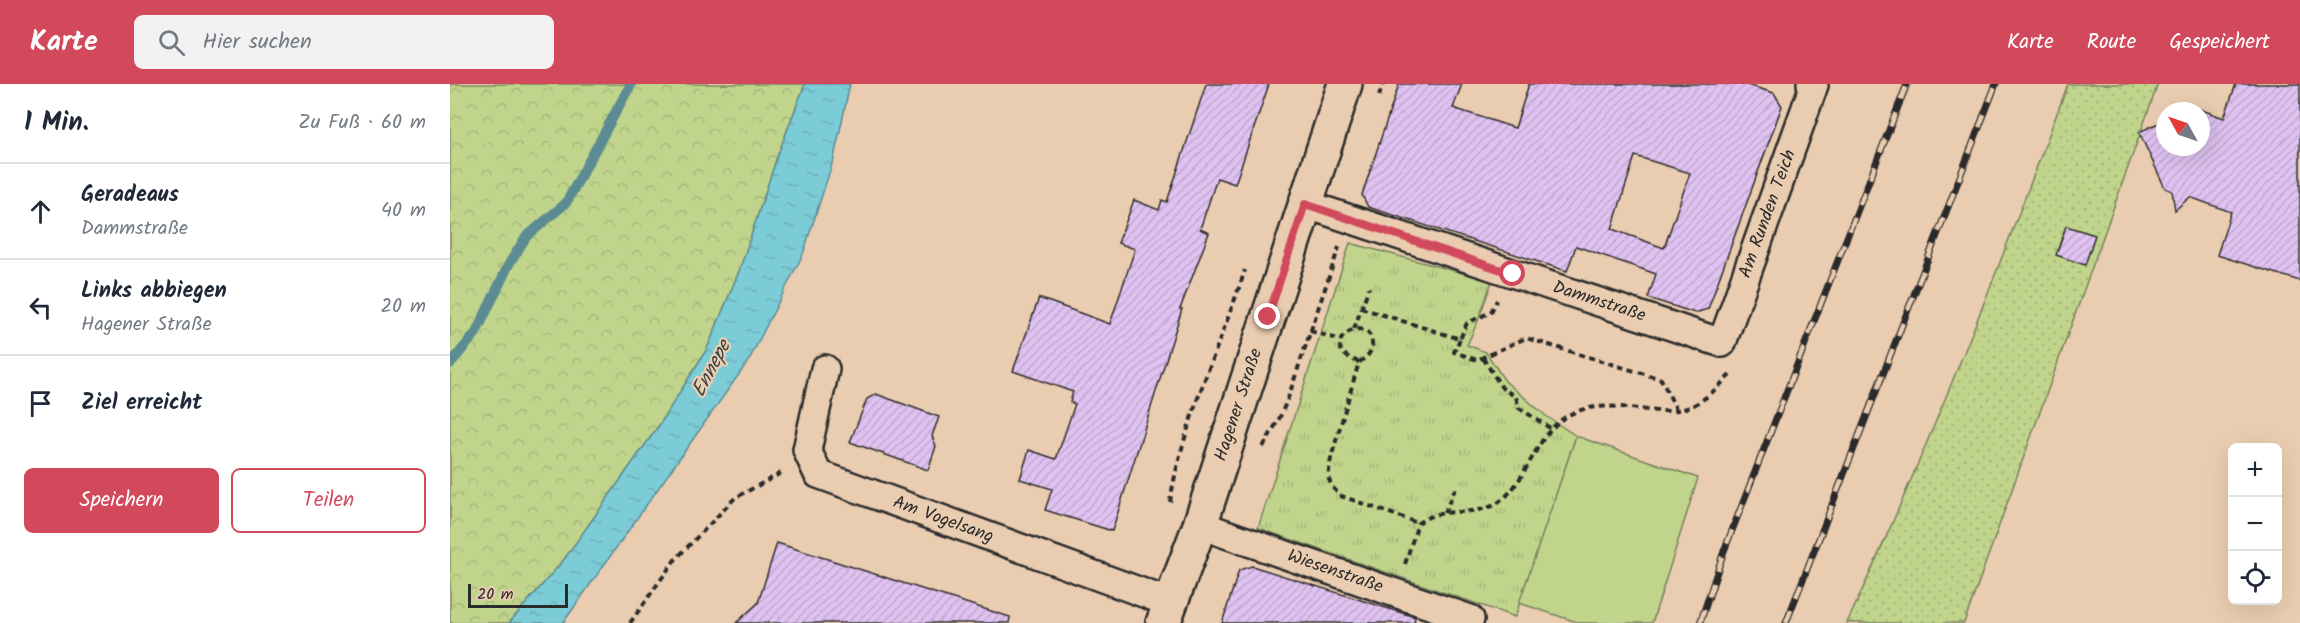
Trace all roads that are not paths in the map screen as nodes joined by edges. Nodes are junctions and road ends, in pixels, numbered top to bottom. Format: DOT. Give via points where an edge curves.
graph roads {
  1 [pos="1345,84"];
  2 [pos="1812,85"];
  3 [pos="1305,204"];
  4 [pos="1722,343"];
  5 [pos="825,369"];
  6 [pos="1200,525"];
  7 [pos="1167,613"];
  8 [pos="1470,619"];
  1 -- 3 [label="main road, Hagener Straße"];
  2 -- 4 [label="street, Am Runden Teich"];
  3 -- 4 [label="street, Dammstraße"];
  3 -- 6 [label="main road, Hagener Straße"];
  5 -- 7 [label="street, Am Vogelsang" via="807,450 818,474"];
  6 -- 7 [label="main road, Hagener Straße"];
  6 -- 8 [label="street, Wiesenstraße"];
}
